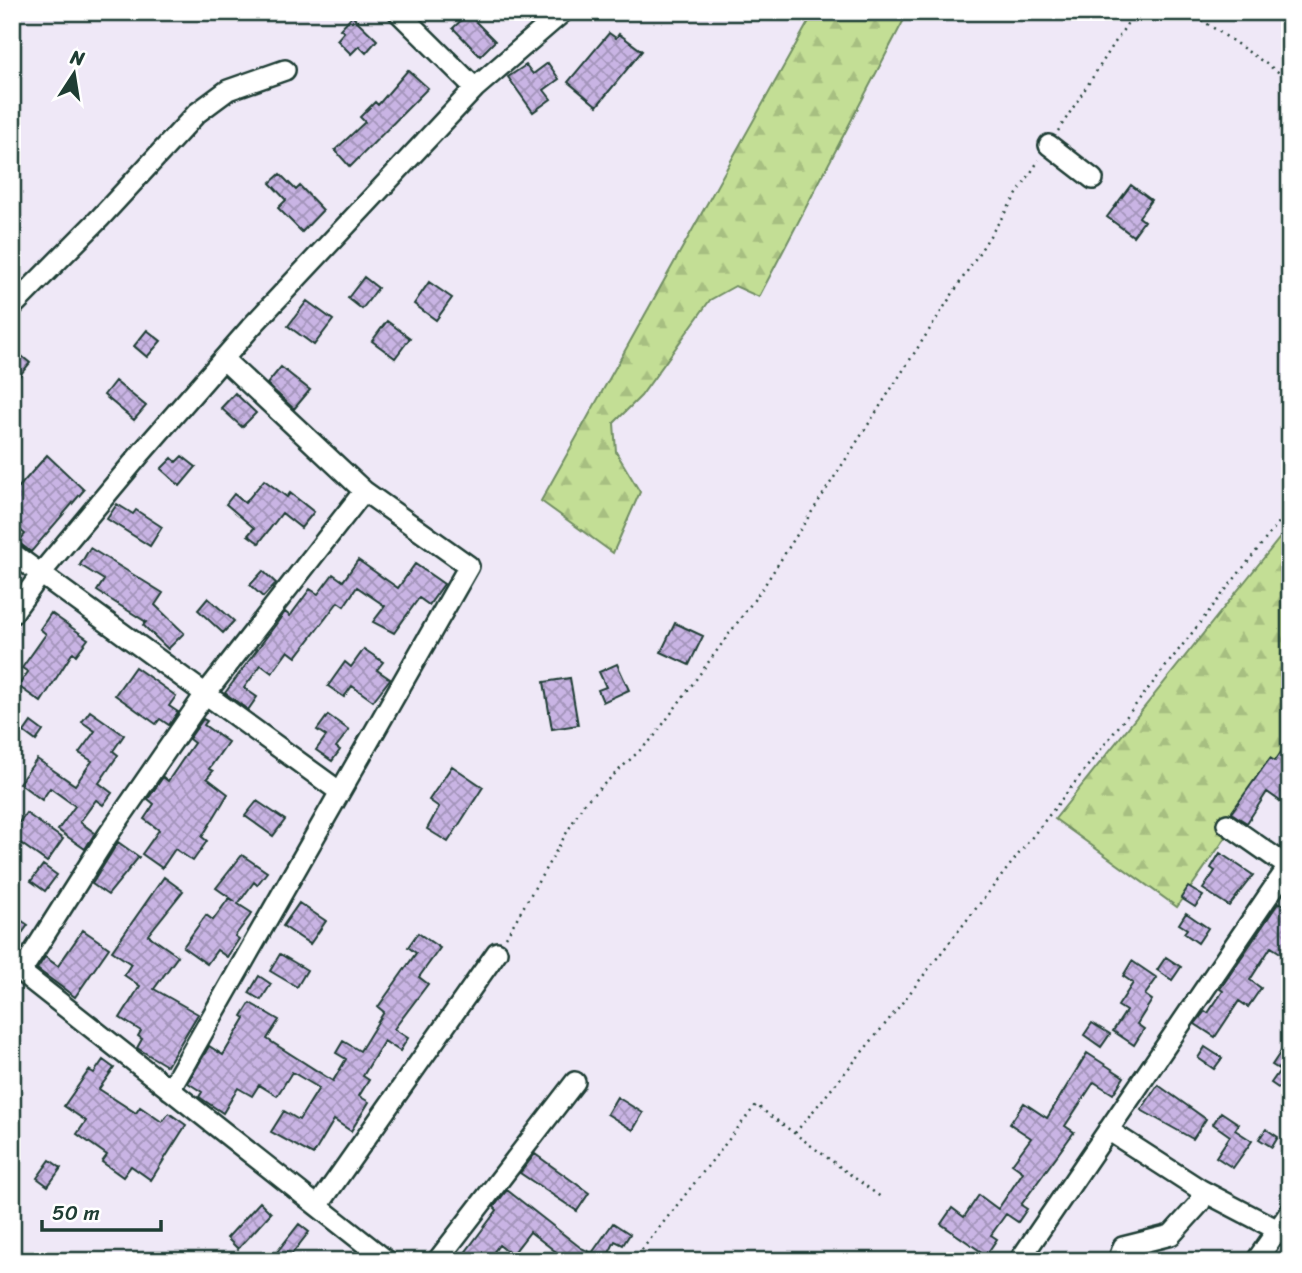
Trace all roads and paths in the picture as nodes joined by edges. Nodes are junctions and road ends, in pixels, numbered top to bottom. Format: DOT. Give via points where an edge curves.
graph roads {
  1 [pos="398,12"];
  2 [pos="563,12"];
  3 [pos="1138,12"];
  4 [pos="1190,12"];
  5 [pos="285,70"];
  6 [pos="1290,80"];
  7 [pos="475,88"];
  8 [pos="1049,145"];
  9 [pos="1093,179"];
  10 [pos="12,307"];
  11 [pos="223,359"];
  12 [pos="364,491"];
  13 [pos="1290,508"];
  14 [pos="12,553"];
  15 [pos="41,574"];
  16 [pos="12,614"];
  17 [pos="206,693"];
  18 [pos="340,792"];
  19 [pos="1227,824"];
  20 [pos="1289,866"];
  21 [pos="497,951"];
  22 [pos="16,969"];
  23 [pos="575,1082"];
  24 [pos="170,1090"];
  25 [pos="1108,1130"];
  26 [pos="795,1133"];
  27 [pos="1201,1190"];
  28 [pos="882,1198"];
  29 [pos="318,1206"];
  30 [pos="1290,1212"];
  31 [pos="1284,1234"];
  32 [pos="387,1261"];
  33 [pos="437,1261"];
  34 [pos="633,1261"];
  35 [pos="1019,1261"];
  36 [pos="1118,1261"];
  37 [pos="1256,1261"];
  1 -- 7 [label="street"];
  2 -- 7 [label="street"];
  3 -- 8 [label="path"];
  4 -- 6 [label="path"];
  5 -- 10 [label="street" via="229,90 197,113"];
  7 -- 11 [label="street"];
  8 -- 9 [label="street"];
  8 -- 21 [label="path" via="762,589 653,738 584,803"];
  11 -- 12 [label="street"];
  11 -- 15 [label="street"];
  12 -- 17 [label="street"];
  12 -- 18 [label="street" via="469,566"];
  13 -- 26 [label="path"];
  14 -- 15 [label="street"];
  15 -- 16 [label="street"];
  15 -- 17 [label="street"];
  17 -- 18 [label="street"];
  17 -- 22 [label="street"];
  18 -- 24 [label="street"];
  19 -- 20 [label="street"];
  20 -- 25 [label="street"];
  21 -- 29 [label="street"];
  22 -- 24 [label="street"];
  23 -- 33 [label="street"];
  24 -- 29 [label="street"];
  25 -- 27 [label="street"];
  25 -- 35 [label="street"];
  26 -- 28 [label="path"];
  26 -- 34 [label="path" via="756,1105"];
  27 -- 31 [label="street"];
  27 -- 36 [label="street" via="1200,1203 1171,1235 1124,1247"];
  29 -- 32 [label="street"];
  30 -- 31 [label="street"];
  31 -- 37 [label="street"];
}
